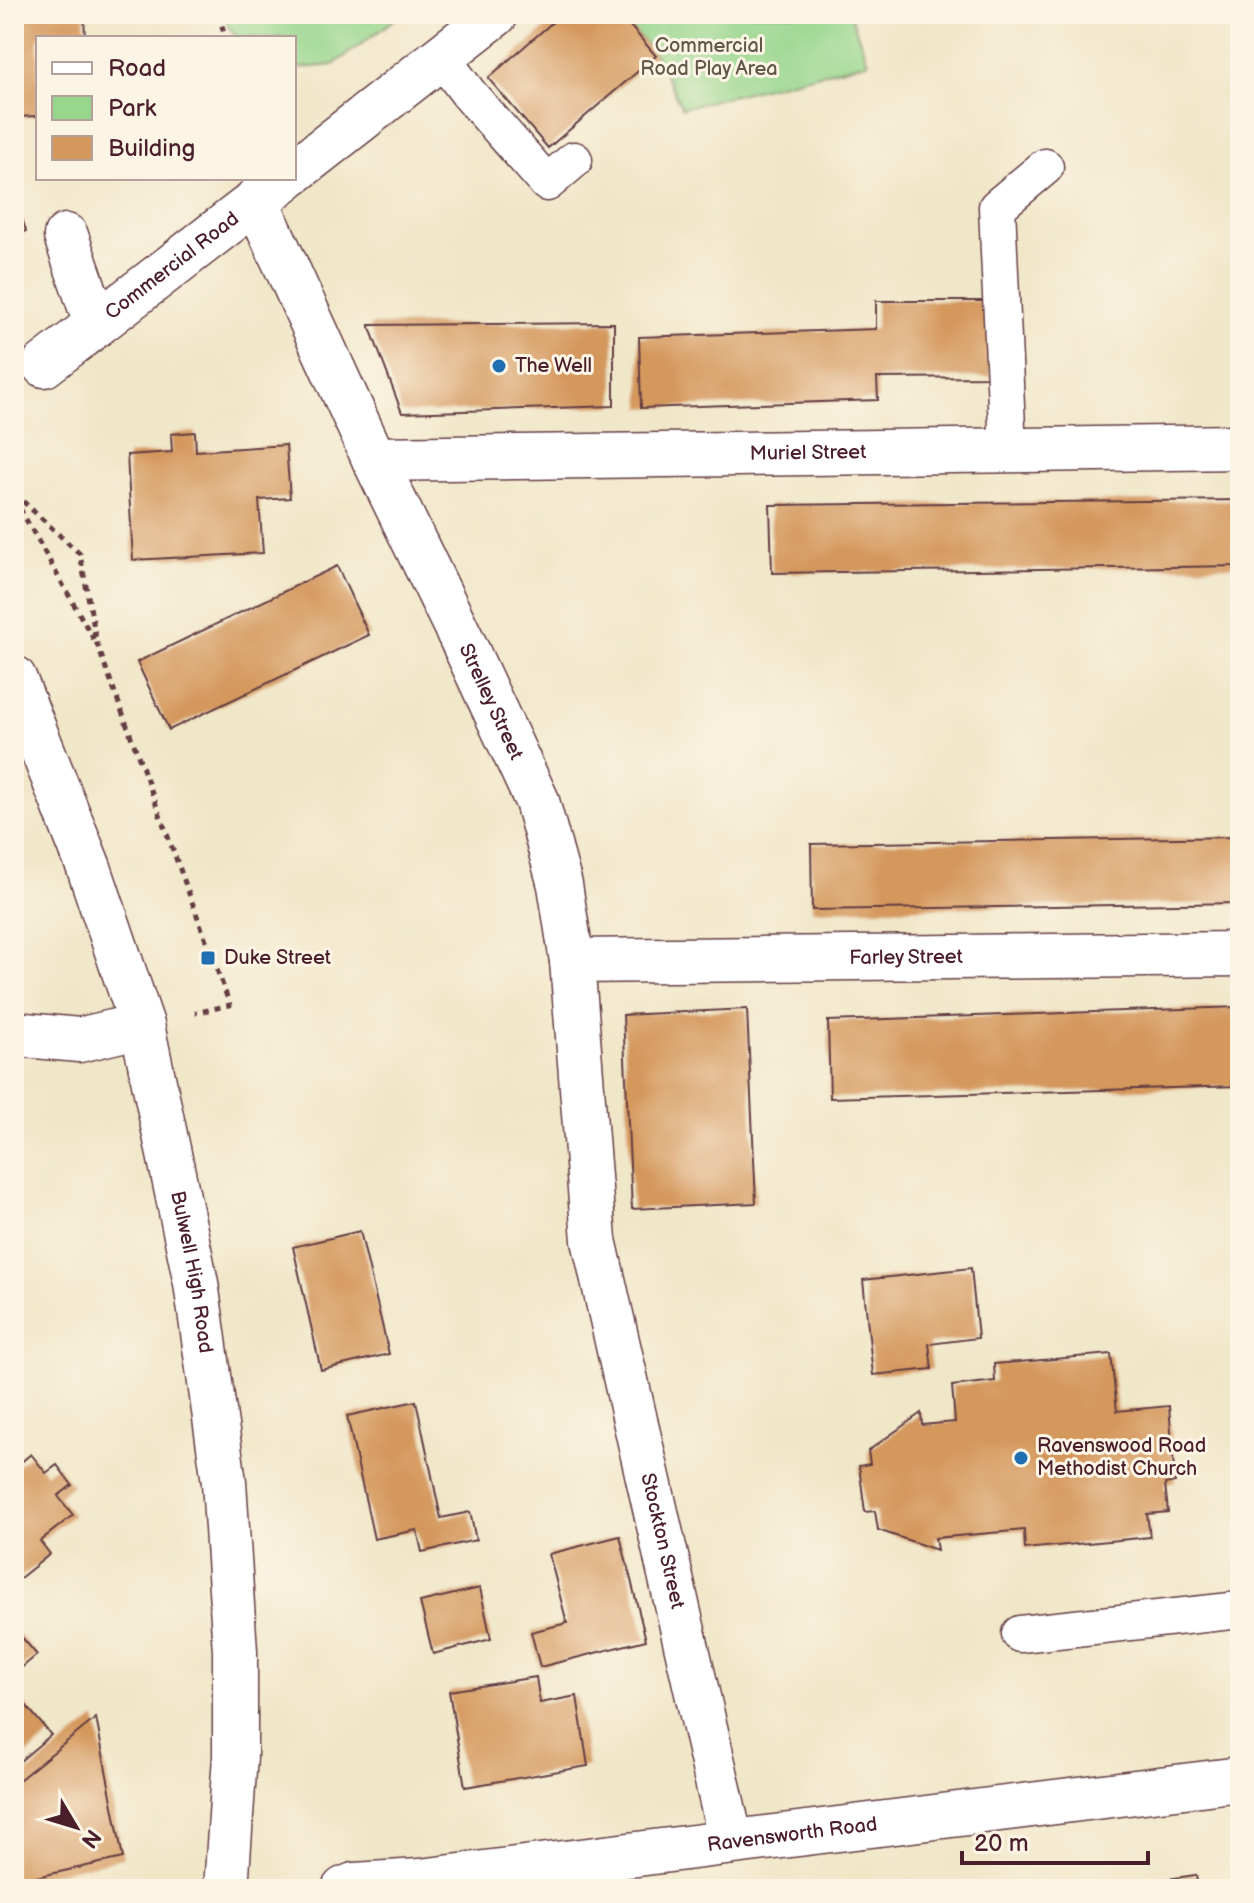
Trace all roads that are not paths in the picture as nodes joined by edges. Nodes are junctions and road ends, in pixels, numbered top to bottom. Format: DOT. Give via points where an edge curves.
graph roads {
  1 [pos="496,14"];
  2 [pos="441,57"];
  3 [pos="574,160"];
  4 [pos="1045,167"];
  5 [pos="296,170"];
  6 [pos="271,189"];
  7 [pos="66,236"];
  8 [pos="96,324"];
  9 [pos="44,365"];
  10 [pos="1240,447"];
  11 [pos="1008,450"];
  12 [pos="374,459"];
  13 [pos="14,678"];
  14 [pos="1240,954"];
  15 [pos="572,961"];
  16 [pos="142,1025"];
  17 [pos="14,1034"];
  18 [pos="594,1240"];
  19 [pos="1240,1610"];
  20 [pos="1020,1634"];
  21 [pos="1240,1779"];
  22 [pos="731,1842"];
  23 [pos="226,1889"];
  24 [pos="344,1889"];
  1 -- 2 [label="street"];
  2 -- 3 [label="lane" via="547,183"];
  2 -- 5 [label="street"];
  4 -- 11 [label="lane" via="997,207"];
  6 -- 8 [label="street, Commercial Road"];
  6 -- 12 [label="street, Strelley Street"];
  7 -- 8 [label="street, Commercial Road"];
  8 -- 9 [label="street, Commercial Road"];
  10 -- 11 [label="street, Muriel Street"];
  11 -- 12 [label="street, Muriel Street"];
  12 -- 15 [label="street, Strelley Street" via="537,801 560,885"];
  13 -- 16 [label="street, Bulwell High Road" via="89,868"];
  14 -- 15 [label="street, Farley Street"];
  15 -- 18 [label="street, Strelley Street"];
  16 -- 17 [label="street" via="79,1040"];
  16 -- 23 [label="street, Bulwell High Road" via="196,1283 224,1482 235,1651"];
  18 -- 22 [label="street, Stockton Street"];
  19 -- 20 [label="lane"];
  21 -- 22 [label="street, Ravensworth Road"];
  22 -- 24 [label="street, Ravensworth Road"];
}
